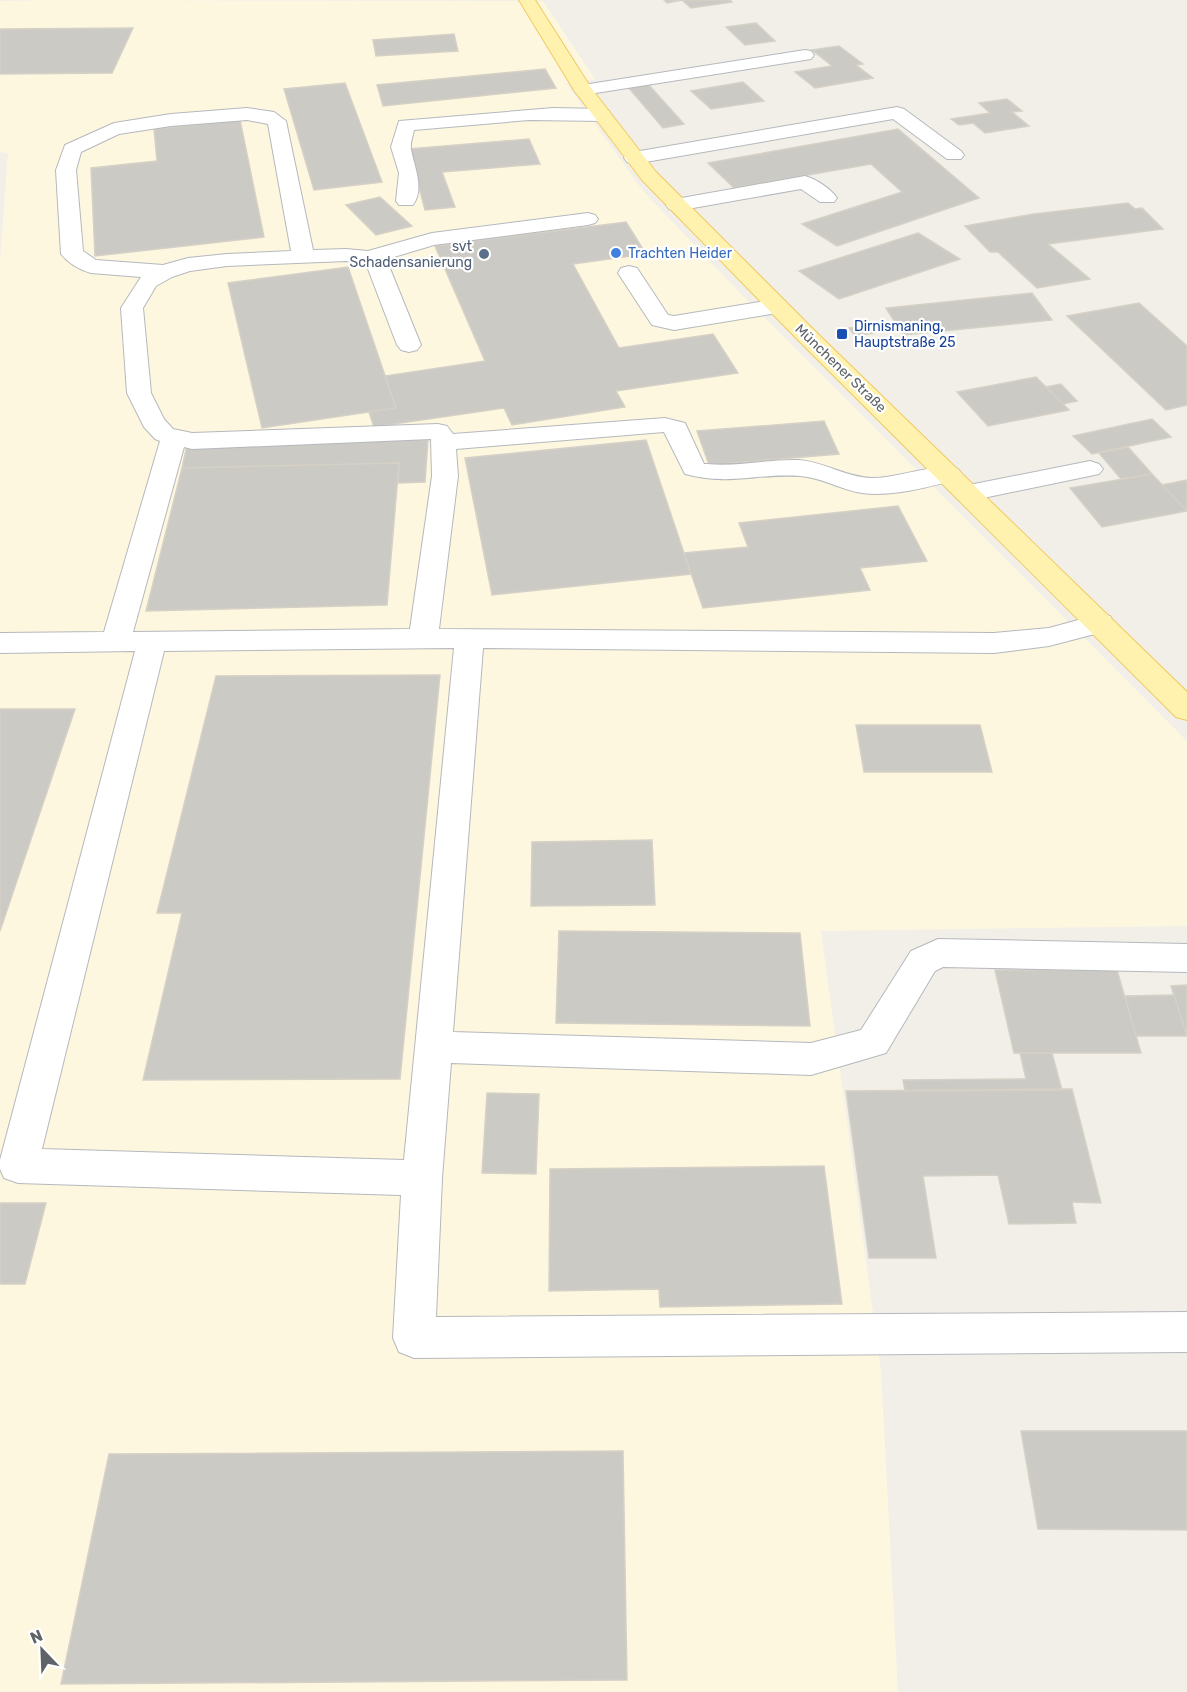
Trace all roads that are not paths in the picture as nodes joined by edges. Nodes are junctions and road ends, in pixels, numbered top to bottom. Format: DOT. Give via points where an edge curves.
graph roads {
  1 [pos="527,0"];
  2 [pos="805,55"];
  3 [pos="583,90"];
  4 [pos="602,115"];
  5 [pos="954,156"];
  6 [pos="634,158"];
  7 [pos="827,198"];
  8 [pos="406,201"];
  9 [pos="675,205"];
  10 [pos="588,219"];
  11 [pos="303,255"];
  12 [pos="369,258"];
  13 [pos="164,272"];
  14 [pos="629,273"];
  15 [pos="777,306"];
  16 [pos="409,345"];
  17 [pos="174,437"];
  18 [pos="444,442"];
  19 [pos="1090,469"];
  20 [pos="949,474"];
  21 [pos="969,493"];
  22 [pos="1100,622"];
  23 [pos="423,638"];
  24 [pos="469,638"];
  25 [pos="152,641"];
  26 [pos="116,642"];
  27 [pos="0,643"];
  28 [pos="1187,710"];
  29 [pos="1187,958"];
  30 [pos="433,1047"];
  31 [pos="422,1178"];
  32 [pos="1187,1332"];
  1 -- 3 [label="main road, Münchener Straße"];
  2 -- 3 [label="street"];
  3 -- 4 [label="main road, Münchener Straße"];
  4 -- 6 [label="main road, Münchener Straße"];
  4 -- 8 [label="street" via="543,114 406,125 401,147 409,173"];
  5 -- 6 [label="street" via="897,113"];
  6 -- 9 [label="main road, Münchener Straße"];
  7 -- 9 [label="street" via="805,182"];
  9 -- 15 [label="main road, Münchener Straße"];
  10 -- 12 [label="street" via="432,239"];
  11 -- 12 [label="street"];
  11 -- 13 [label="street" via="227,260"];
  11 -- 13 [label="street" via="277,121 267,116 171,120 114,129 63,148 72,254 91,267"];
  12 -- 16 [label="street" via="378,266"];
  13 -- 17 [label="street" via="148,282 132,308 139,393 153,422 164,434"];
  14 -- 15 [label="street" via="660,320 674,323"];
  15 -- 20 [label="main road, Münchener Straße"];
  17 -- 18 [label="street" via="192,441 247,440 438,431"];
  17 -- 26 [label="street"];
  18 -- 20 [label="street" via="665,425 676,429 694,468 709,474 800,468 863,486"];
  18 -- 23 [label="street" via="445,476"];
  19 -- 21 [label="street"];
  20 -- 21 [label="main road, Münchener Straße"];
  21 -- 22 [label="main road, Münchener Straße"];
  22 -- 24 [label="street" via="1049,637 994,643"];
  22 -- 28 [label="main road, Münchener Straße"];
  23 -- 24 [label="street"];
  23 -- 25 [label="street"];
  24 -- 30 [label="street"];
  25 -- 26 [label="street"];
  25 -- 31 [label="street" via="18,1166"];
  26 -- 27 [label="street"];
  29 -- 30 [label="street" via="938,954 922,961 873,1042 811,1059"];
  30 -- 31 [label="street"];
  31 -- 32 [label="street" via="414,1338"];
}
